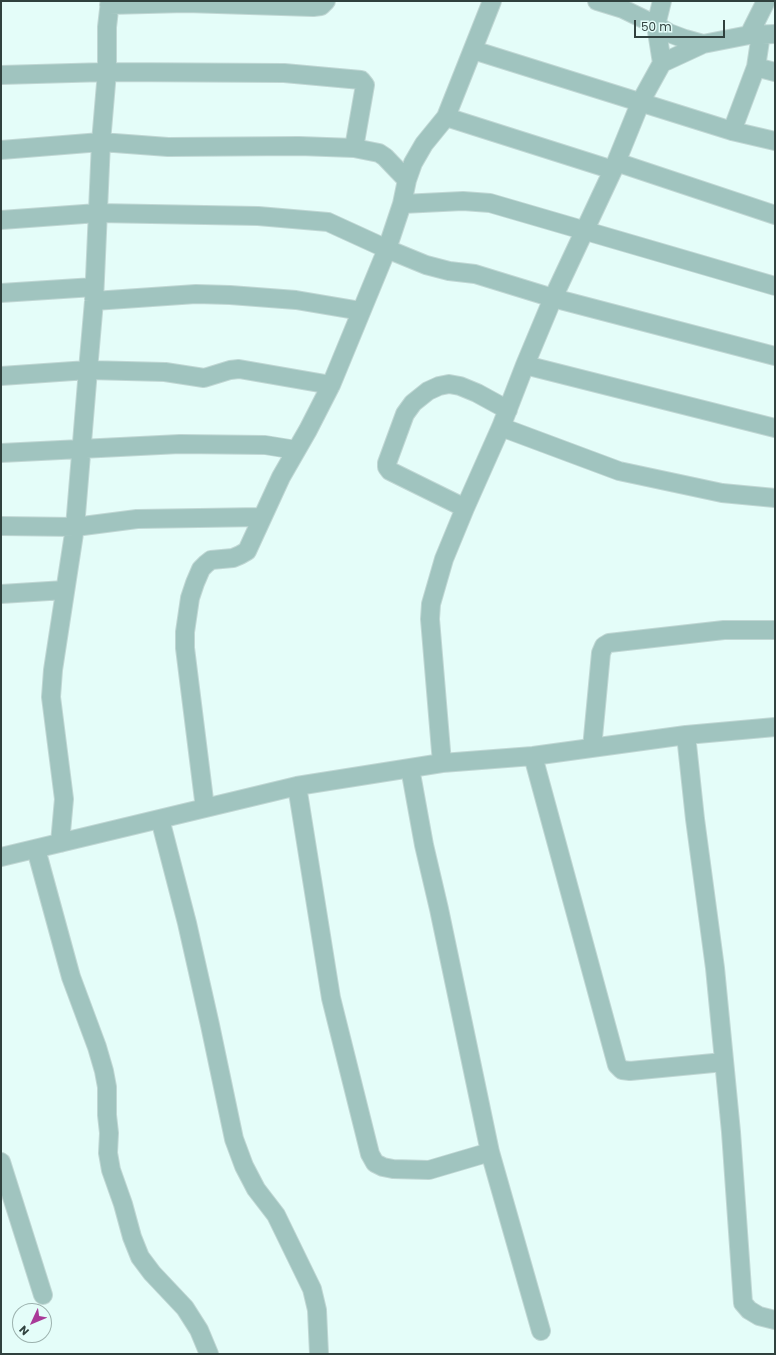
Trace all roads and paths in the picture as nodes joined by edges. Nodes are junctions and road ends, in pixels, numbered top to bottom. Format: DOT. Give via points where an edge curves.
graph roads {
  1 [pos="326,1"];
  2 [pos="492,1"];
  3 [pos="598,1"];
  4 [pos="662,1"];
  5 [pos="766,1"];
  6 [pos="186,2"];
  7 [pos="110,3"];
  8 [pos="656,25"];
  9 [pos="762,35"];
  10 [pos="703,44"];
  11 [pos="474,50"];
  12 [pos="662,63"];
  13 [pos="756,67"];
  14 [pos="107,72"];
  15 [pos="775,72"];
  16 [pos="1,75"];
  17 [pos="641,101"];
  18 [pos="446,117"];
  19 [pos="732,131"];
  20 [pos="775,141"];
  21 [pos="101,142"];
  22 [pos="354,148"];
  23 [pos="1,150"];
  24 [pos="615,166"];
  25 [pos="407,180"];
  26 [pos="402,204"];
  27 [pos="98,213"];
  28 [pos="775,215"];
  29 [pos="1,220"];
  30 [pos="585,231"];
  31 [pos="387,249"];
  32 [pos="775,286"];
  33 [pos="1,293"];
  34 [pos="94,294"];
  35 [pos="553,298"];
  36 [pos="361,311"];
  37 [pos="775,356"];
  38 [pos="525,365"];
  39 [pos="88,370"];
  40 [pos="1,376"];
  41 [pos="330,385"];
  42 [pos="508,410"];
  43 [pos="501,427"];
  44 [pos="775,428"];
  45 [pos="82,449"];
  46 [pos="296,450"];
  47 [pos="1,453"];
  48 [pos="775,498"];
  49 [pos="465,508"];
  50 [pos="261,518"];
  51 [pos="1,526"];
  52 [pos="75,527"];
  53 [pos="65,590"];
  54 [pos="1,594"];
  55 [pos="775,630"];
  56 [pos="774,726"];
  57 [pos="686,735"];
  58 [pos="592,748"];
  59 [pos="532,756"];
  60 [pos="442,763"];
  61 [pos="410,768"];
  62 [pos="297,786"];
  63 [pos="205,808"];
  64 [pos="160,819"];
  65 [pos="60,843"];
  66 [pos="36,849"];
  67 [pos="1,857"];
  68 [pos="724,1062"];
  69 [pos="490,1152"];
  70 [pos="1,1162"];
  71 [pos="44,1295"];
  72 [pos="775,1320"];
  73 [pos="541,1331"];
  74 [pos="209,1354"];
  75 [pos="319,1354"];
  1 -- 6 [label="street" via="322,6 313,7"];
  2 -- 11 [label="street"];
  3 -- 8 [label="street" via="623,9"];
  4 -- 8 [label="street"];
  5 -- 9 [label="street"];
  6 -- 7 [label="street"];
  7 -- 14 [label="street"];
  8 -- 10 [label="street" via="685,40"];
  8 -- 12 [label="street"];
  9 -- 10 [label="street"];
  9 -- 13 [label="street"];
  10 -- 12 [label="street"];
  11 -- 17 [label="street"];
  11 -- 18 [label="street"];
  12 -- 17 [label="street"];
  13 -- 15 [label="street"];
  13 -- 19 [label="street"];
  14 -- 16 [label="street"];
  14 -- 21 [label="street"];
  14 -- 22 [label="street" via="284,73 361,80 365,86"];
  17 -- 19 [label="street"];
  17 -- 24 [label="street"];
  18 -- 24 [label="street"];
  18 -- 25 [label="street" via="424,144"];
  19 -- 20 [label="street"];
  21 -- 22 [label="street" via="168,147"];
  21 -- 23 [label="street"];
  21 -- 27 [label="street"];
  22 -- 25 [label="street" via="379,153"];
  24 -- 28 [label="street"];
  24 -- 30 [label="street"];
  25 -- 26 [label="street"];
  26 -- 30 [label="street" via="490,202"];
  26 -- 31 [label="street"];
  27 -- 29 [label="street"];
  27 -- 31 [label="street" via="258,216 328,222"];
  27 -- 34 [label="street"];
  30 -- 32 [label="street"];
  30 -- 35 [label="street"];
  31 -- 35 [label="street" via="426,265 475,274"];
  31 -- 36 [label="street"];
  33 -- 34 [label="street"];
  34 -- 36 [label="street" via="224,295 296,300"];
  34 -- 39 [label="street"];
  35 -- 37 [label="street"];
  35 -- 38 [label="street"];
  36 -- 41 [label="street"];
  38 -- 42 [label="street"];
  38 -- 44 [label="street"];
  39 -- 40 [label="street"];
  39 -- 41 [label="street" via="165,372 204,378 239,369"];
  39 -- 45 [label="street"];
  41 -- 46 [label="street"];
  42 -- 43 [label="street"];
  42 -- 49 [label="street" via="477,392 449,384 428,391 413,403 406,414 387,467 390,471"];
  43 -- 48 [label="street" via="619,471 722,492"];
  43 -- 49 [label="street"];
  45 -- 46 [label="street" via="233,443 265,444"];
  45 -- 47 [label="street"];
  45 -- 52 [label="street"];
  46 -- 50 [label="street"];
  49 -- 60 [label="street" via="444,559 431,604 430,619"];
  50 -- 52 [label="street" via="138,519"];
  50 -- 63 [label="street" via="247,551 232,558 211,560 200,569 190,598 185,648"];
  51 -- 52 [label="street"];
  52 -- 53 [label="street"];
  53 -- 54 [label="street"];
  53 -- 65 [label="street" via="51,697 64,799"];
  55 -- 58 [label="street" via="724,630 609,643 604,646 601,653"];
  56 -- 57 [label="street"];
  57 -- 58 [label="street"];
  57 -- 68 [label="street"];
  58 -- 59 [label="street"];
  59 -- 60 [label="street"];
  59 -- 68 [label="street" via="617,1065 622,1070 630,1071"];
  60 -- 61 [label="street"];
  61 -- 62 [label="street"];
  61 -- 69 [label="street"];
  62 -- 63 [label="street"];
  62 -- 69 [label="street" via="331,998 370,1154 375,1163 383,1167 429,1170"];
  63 -- 64 [label="street"];
  64 -- 65 [label="street"];
  64 -- 75 [label="street" via="189,930 234,1139 244,1166 276,1216 312,1289 317,1310"];
  65 -- 66 [label="street"];
  66 -- 67 [label="street"];
  66 -- 74 [label="street" via="71,977 104,1070 107,1087 108,1154 132,1237 140,1257 185,1308"];
  68 -- 72 [label="street" via="743,1303 759,1316"];
  69 -- 73 [label="street"];
  70 -- 71 [label="street"];
}
